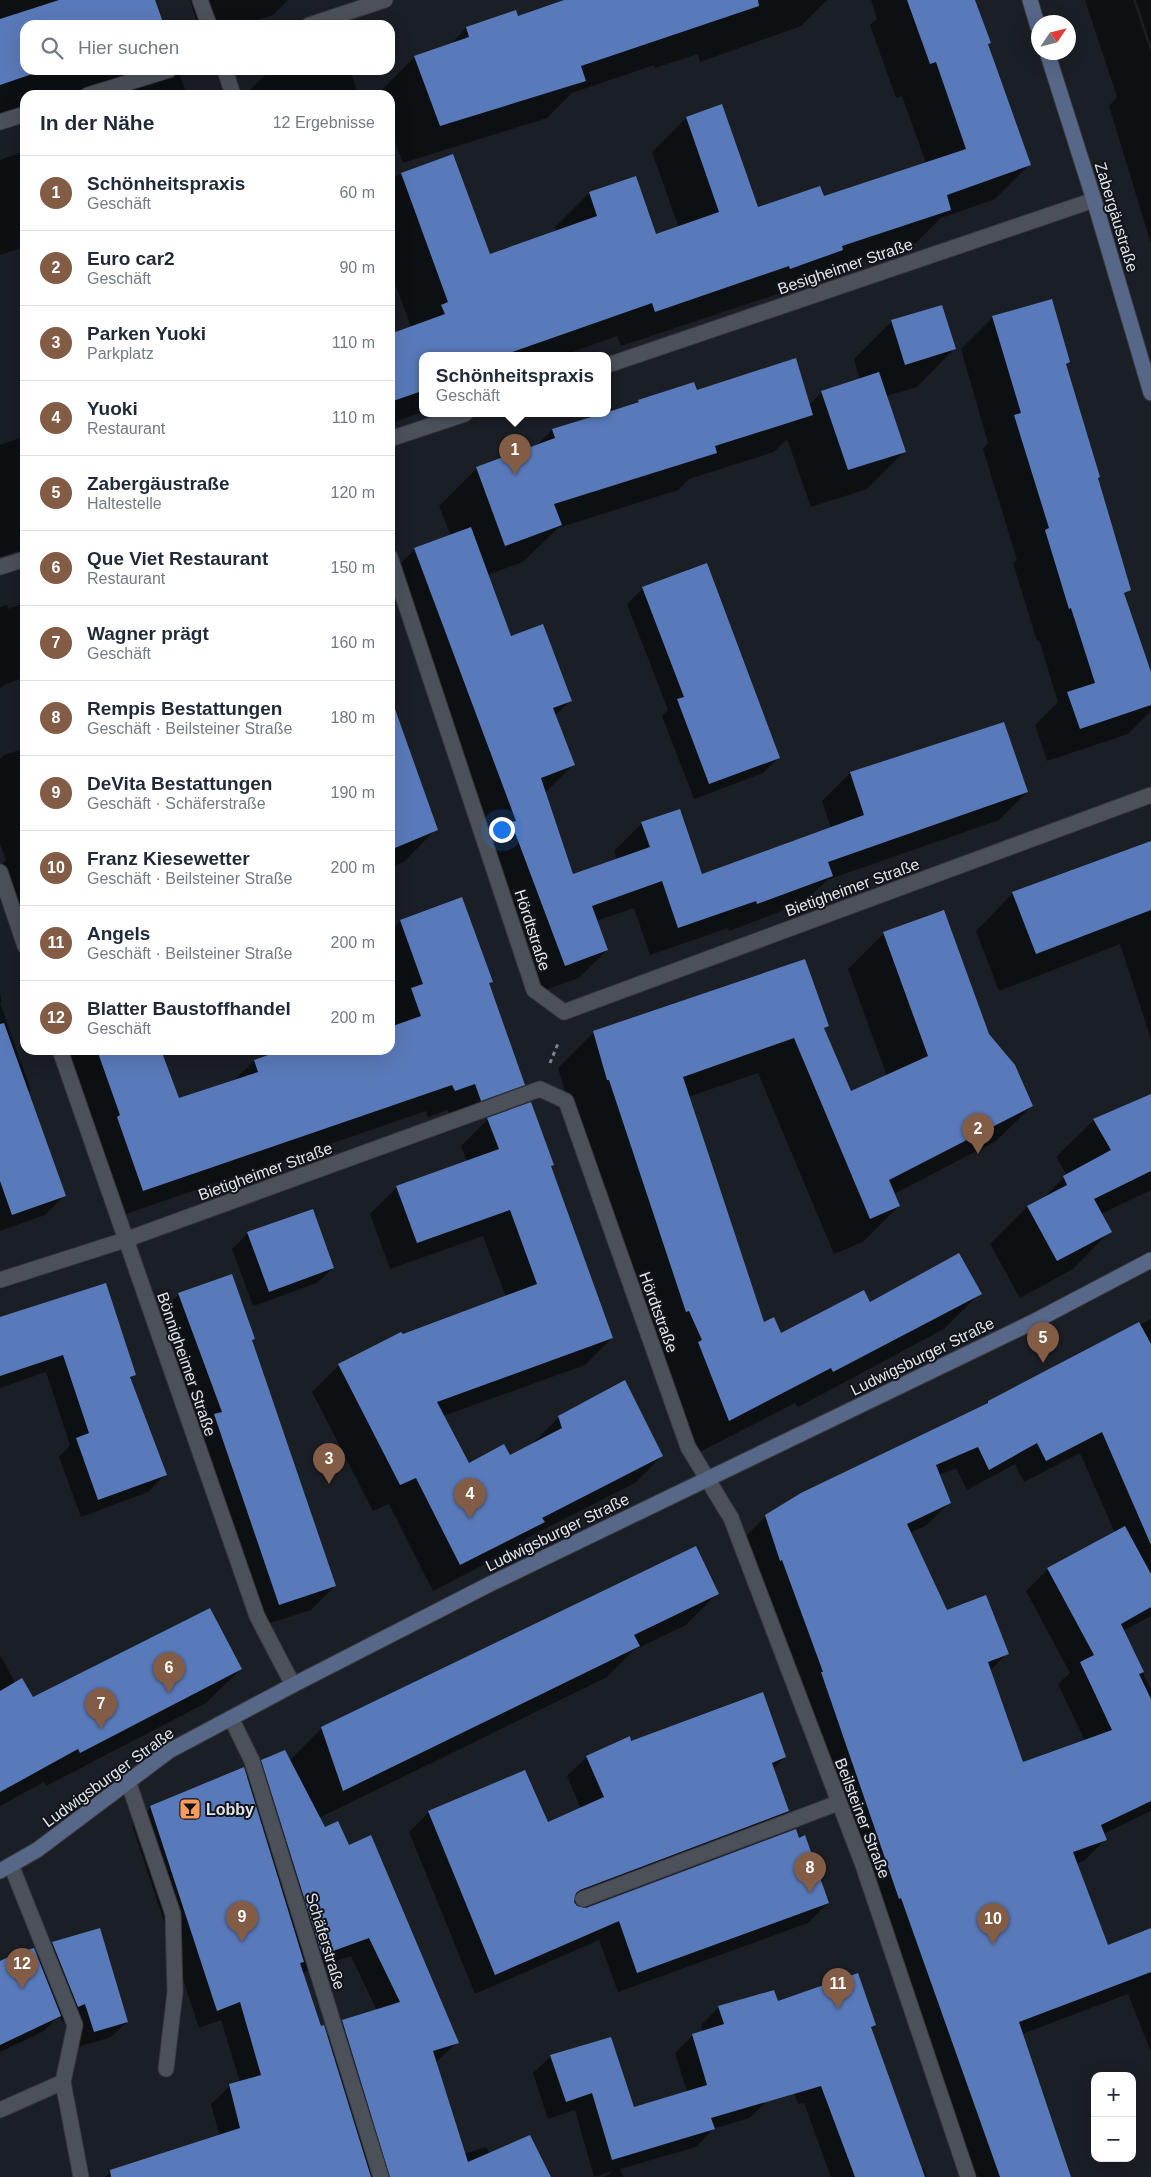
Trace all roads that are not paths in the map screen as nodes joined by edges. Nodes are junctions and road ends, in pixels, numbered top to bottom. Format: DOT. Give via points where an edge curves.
graph roads {
  1 [pos="200,0"];
  2 [pos="385,0"];
  3 [pos="1030,0"];
  4 [pos="1034,15"];
  5 [pos="207,20"];
  6 [pos="324,20"];
  7 [pos="1050,60"];
  8 [pos="153,75"];
  9 [pos="226,75"];
  10 [pos="104,90"];
  11 [pos="231,90"];
  12 [pos="20,116"];
  13 [pos="0,122"];
  14 [pos="1094,200"];
  15 [pos="611,364"];
  16 [pos="1151,393"];
  17 [pos="456,417"];
  18 [pos="395,437"];
  19 [pos="20,561"];
  20 [pos="0,567"];
  21 [pos="395,572"];
  22 [pos="1151,795"];
  23 [pos="0,872"];
  24 [pos="20,931"];
  25 [pos="564,1012"];
  26 [pos="62,1055"];
  27 [pos="540,1089"];
  28 [pos="125,1240"];
  29 [pos="1151,1260"];
  30 [pos="0,1280"];
  31 [pos="708,1479"];
  32 [pos="293,1685"];
  33 [pos="231,1718"];
  34 [pos="128,1781"];
  35 [pos="838,1803"];
  36 [pos="5,1868"];
  37 [pos="583,1899"];
  38 [pos="166,2069"];
  39 [pos="63,2082"];
  40 [pos="0,2110"];
  41 [pos="81,2177"];
  42 [pos="381,2177"];
  43 [pos="968,2177"];
  1 -- 5 [label="street"];
  2 -- 6 [label="street"];
  3 -- 4 [label="main road"];
  7 -- 14 [label="main road, Zabergäustraße"];
  8 -- 10 [label="street"];
  9 -- 11 [label="street"];
  12 -- 13 [label="street"];
  14 -- 15 [label="street, Besigheimer Straße"];
  14 -- 16 [label="main road, Zabergäustraße"];
  17 -- 18 [label="street"];
  19 -- 20 [label="street"];
  21 -- 25 [label="street, Hördtstraße" via="534,990"];
  22 -- 25 [label="street, Bietigheimer Straße"];
  23 -- 24 [label="street"];
  26 -- 28 [label="street, Bönnigheimer Straße"];
  27 -- 28 [label="street, Bietigheimer Straße"];
  27 -- 31 [label="street, Hördtstraße" via="566,1101 688,1447"];
  28 -- 30 [label="street, Bietigheimer Straße"];
  28 -- 32 [label="street, Bönnigheimer Straße" via="257,1616"];
  29 -- 31 [label="main road, Ludwigsburger Straße" via="1035,1321"];
  31 -- 32 [label="main road, Ludwigsburger Straße" via="490,1584"];
  31 -- 35 [label="street, Beilsteiner Straße" via="731,1518"];
  32 -- 33 [label="main road, Ludwigsburger Straße"];
  33 -- 34 [label="main road, Ludwigsburger Straße" via="169,1751"];
  33 -- 42 [label="street, Schäferstraße" via="252,1761"];
  34 -- 36 [label="main road, Ludwigsburger Straße" via="37,1850"];
  34 -- 38 [label="street" via="173,1914 175,1992"];
  35 -- 37 [label="street"];
  35 -- 43 [label="street, Beilsteiner Straße" via="863,1865"];
  36 -- 39 [label="street" via="75,2025"];
  39 -- 40 [label="street"];
  39 -- 41 [label="street"];
}
